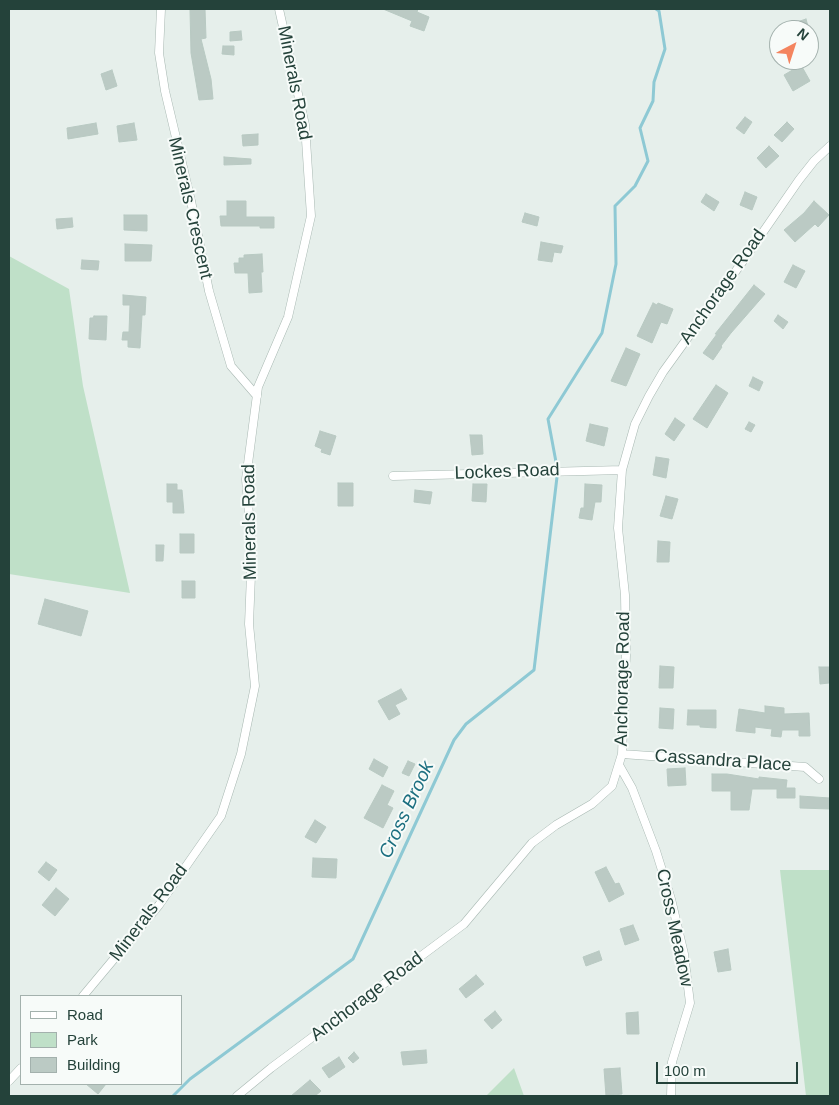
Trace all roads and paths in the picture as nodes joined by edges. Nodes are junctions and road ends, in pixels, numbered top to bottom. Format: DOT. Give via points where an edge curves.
graph roads {
  1 [pos="161,9"];
  2 [pos="279,9"];
  3 [pos="830,146"];
  4 [pos="257,396"];
  5 [pos="622,470"];
  6 [pos="393,476"];
  7 [pos="622,754"];
  8 [pos="619,765"];
  9 [pos="819,779"];
  10 [pos="84,995"];
  11 [pos="20,1069"];
  12 [pos="9,1081"];
  13 [pos="237,1096"];
  14 [pos="671,1096"];
  1 -- 4 [label="street, Minerals Crescent" via="159,53 165,91 209,291 231,366"];
  2 -- 4 [label="street, Minerals Road" via="305,125 311,216 288,317 258,386"];
  3 -- 5 [label="street, Anchorage Road" via="799,180 663,372 635,424"];
  4 -- 10 [label="street, Minerals Road" via="246,479 252,550 248,624 255,686 241,754 221,816 159,905"];
  5 -- 6 [label="street, Lockes Road"];
  5 -- 7 [label="street, Anchorage Road" via="618,528 626,646"];
  7 -- 8 [label="street, Anchorage Road"];
  7 -- 9 [label="street, Cassandra Place" via="805,767"];
  8 -- 13 [label="street, Anchorage Road" via="612,786 592,804 532,843 464,924"];
  8 -- 14 [label="street, Cross Meadow" via="632,788 656,851 684,954 690,1003 672,1062"];
  11 -- 12 [label="street"];
}
